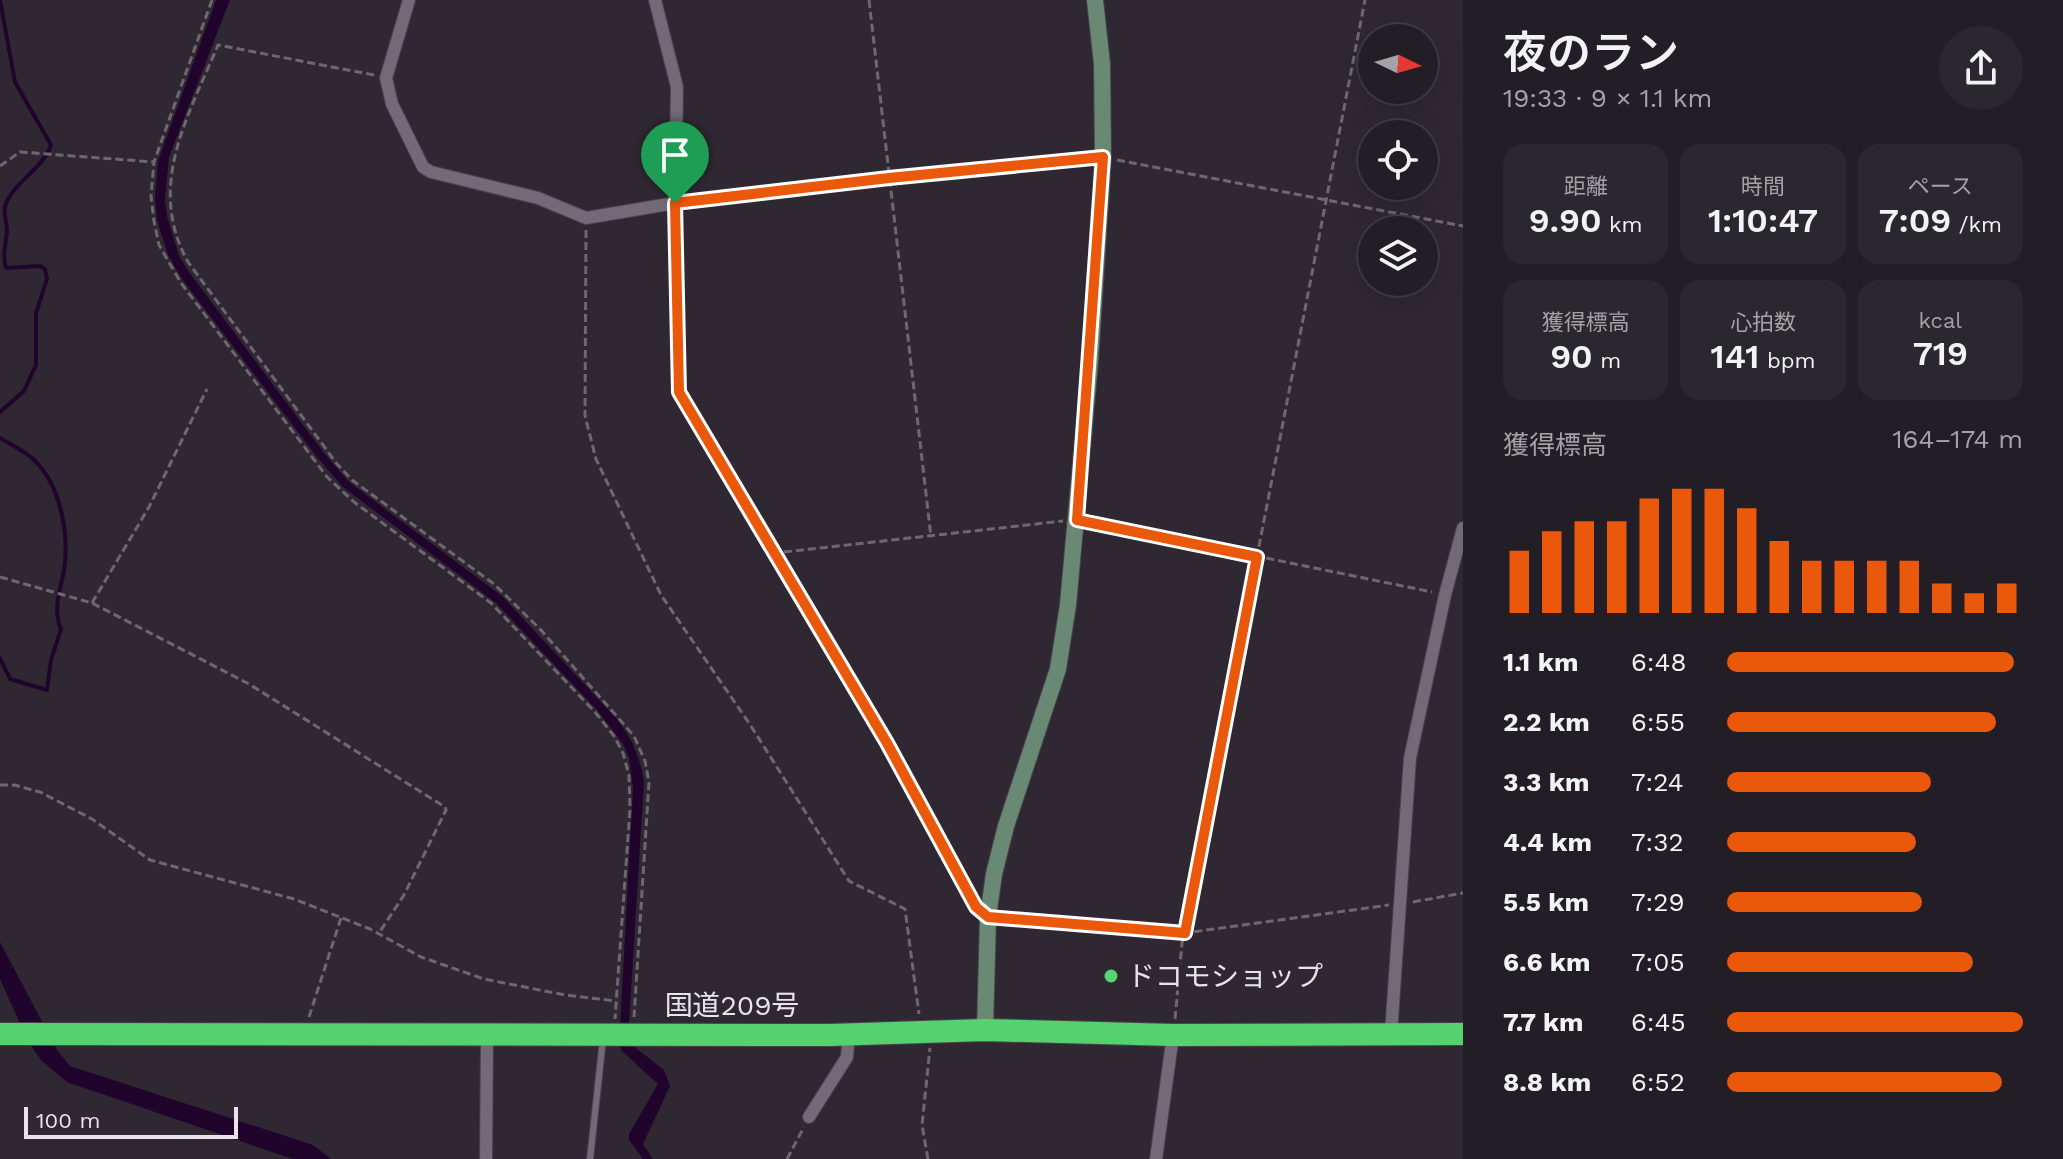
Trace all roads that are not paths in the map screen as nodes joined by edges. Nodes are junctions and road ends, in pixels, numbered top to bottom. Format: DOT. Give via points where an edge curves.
graph roads {
  1 [pos="409,0"];
  2 [pos="655,0"];
  3 [pos="1095,0"];
  4 [pos="675,203"];
  5 [pos="1463,528"];
  6 [pos="988,917"];
  7 [pos="985,1030"];
  8 [pos="621,1032"];
  9 [pos="11,1034"];
  10 [pos="849,1034"];
  11 [pos="1391,1034"];
  12 [pos="1463,1034"];
  13 [pos="487,1035"];
  14 [pos="1173,1035"];
  15 [pos="809,1117"];
  16 [pos="486,1159"];
  17 [pos="590,1159"];
  18 [pos="1156,1159"];
  1 -- 4 [label="street" via="386,78 392,104 423,167 538,198 586,218"];
  2 -- 4 [label="street" via="677,87"];
  3 -- 6 [label="street" via="1103,157 1068,605 1058,669 1006,826"];
  4 -- 6 [label="lane" via="679,392 887,743 976,907"];
  5 -- 11 [label="street" via="1410,758"];
  6 -- 7 [label="street"];
  7 -- 10 [label="highway, 国道209号"];
  7 -- 14 [label="highway, 国道209号"];
  8 -- 10 [label="highway, 国道209号"];
  8 -- 13 [label="highway, 国道209号"];
  8 -- 17 [label="lane"];
  9 -- 13 [label="highway, 国道209号"];
  10 -- 15 [label="street" via="847,1057"];
  11 -- 12 [label="highway, 国道209号"];
  11 -- 14 [label="highway, 国道209号"];
  13 -- 16 [label="street"];
  14 -- 18 [label="street"];
}
